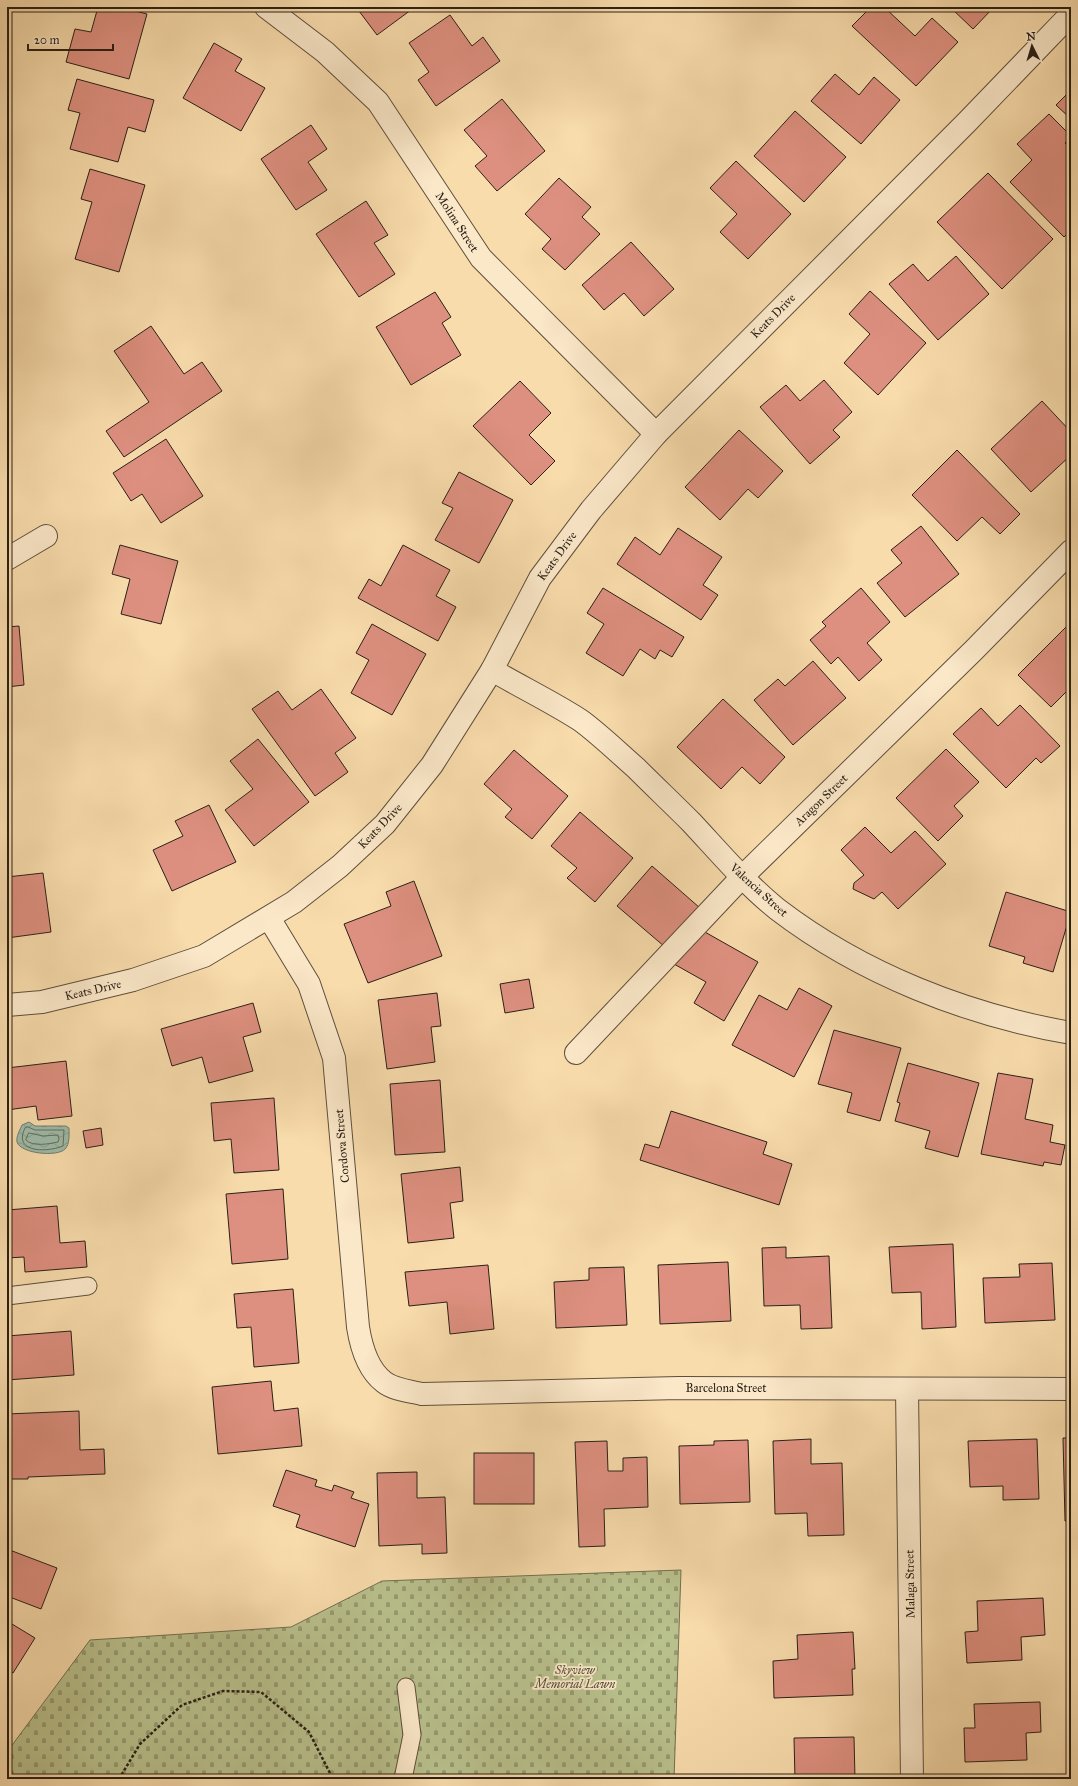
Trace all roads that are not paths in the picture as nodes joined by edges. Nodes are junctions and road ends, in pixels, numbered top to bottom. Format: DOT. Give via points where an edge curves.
graph roads {
  1 [pos="266,7"];
  2 [pos="1071,14"];
  3 [pos="656,434"];
  4 [pos="46,536"];
  5 [pos="1071,551"];
  6 [pos="7,559"];
  7 [pos="492,670"];
  8 [pos="742,877"];
  9 [pos="269,918"];
  10 [pos="7,1005"];
  11 [pos="1071,1033"];
  12 [pos="576,1053"];
  13 [pos="88,1286"];
  14 [pos="7,1296"];
  15 [pos="384,1382"];
  16 [pos="908,1389"];
  17 [pos="1071,1389"];
  18 [pos="406,1687"];
  19 [pos="403,1779"];
  20 [pos="912,1779"];
  1 -- 3 [label="street, Molina Street" via="324,52 378,102 481,258"];
  2 -- 3 [label="street, Keats Drive" via="962,128"];
  3 -- 7 [label="street, Keats Drive" via="591,510 540,578"];
  4 -- 6 [label="street"];
  5 -- 8 [label="street, Aragon Street"];
  7 -- 8 [label="street, Valencia Street" via="581,721 651,783"];
  7 -- 9 [label="street, Keats Drive" via="432,765 385,824 340,866"];
  8 -- 11 [label="street, Valencia Street" via="777,908 818,937 886,975 959,1004"];
  8 -- 12 [label="street, Aragon Street"];
  9 -- 10 [label="street, Keats Drive" via="204,956 133,980 42,1002"];
  9 -- 15 [label="street, Cordova Street" via="309,984 334,1058 361,1347 369,1364"];
  13 -- 14 [label="lane"];
  15 -- 16 [label="street, Barcelona Street" via="400,1390 422,1394 679,1388"];
  16 -- 17 [label="street, Barcelona Street"];
  16 -- 20 [label="street, Malaga Street"];
  18 -- 19 [label="lane" via="412,1735"];
}
